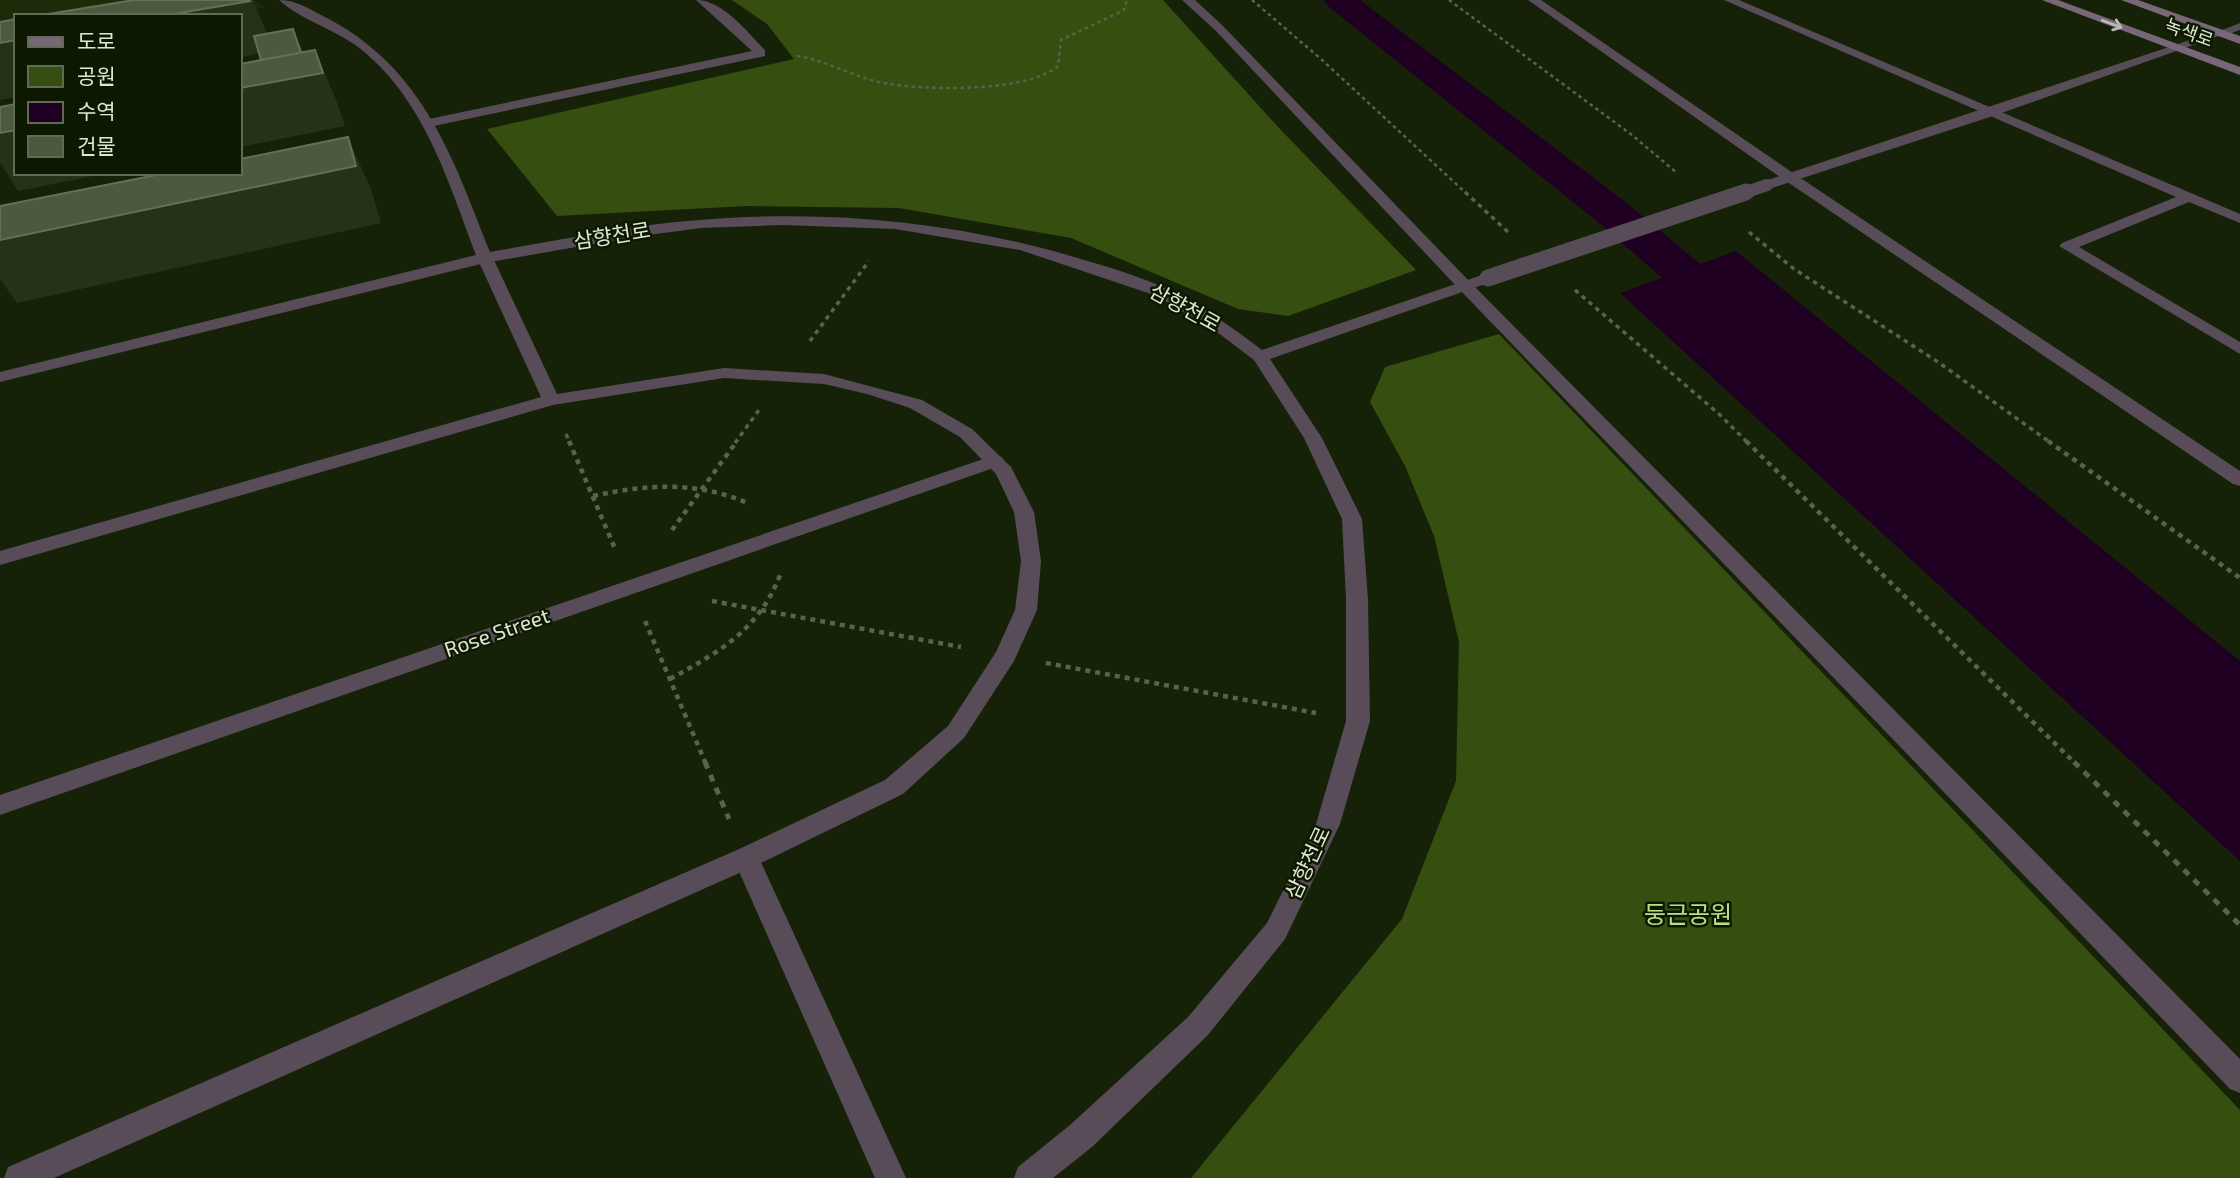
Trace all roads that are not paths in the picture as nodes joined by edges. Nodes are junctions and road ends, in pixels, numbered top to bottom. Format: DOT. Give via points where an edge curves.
graph roads {
  1 [pos="285,0"];
  2 [pos="702,0"];
  3 [pos="1188,0"];
  4 [pos="1534,0"];
  5 [pos="1730,0"];
  6 [pos="2048,0"];
  7 [pos="2127,0"];
  8 [pos="2240,26"];
  9 [pos="2221,33"];
  10 [pos="2240,40"];
  11 [pos="2179,48"];
  12 [pos="2240,71"];
  13 [pos="1992,112"];
  14 [pos="429,123"];
  15 [pos="1788,176"];
  16 [pos="2189,197"];
  17 [pos="2240,219"];
  18 [pos="485,258"];
  19 [pos="1465,286"];
  20 [pos="2240,349"];
  21 [pos="1260,357"];
  22 [pos="0,377"];
  23 [pos="551,400"];
  24 [pos="995,461"];
  25 [pos="2240,480"];
  26 [pos="0,558"];
  27 [pos="0,805"];
  28 [pos="746,858"];
  29 [pos="2240,1079"];
  30 [pos="19,1178"];
  31 [pos="891,1178"];
  32 [pos="1029,1178"];
  1 -- 14 [label="street" via="366,47 413,95"];
  2 -- 14 [label="street" via="761,53"];
  3 -- 19 [label="street"];
  4 -- 15 [label="street"];
  5 -- 13 [label="street"];
  6 -- 11 [label="main road, 녹색로, one-way"];
  7 -- 9 [label="main road, 녹색로"];
  8 -- 9 [label="street"];
  9 -- 10 [label="main road, 녹색로"];
  9 -- 11 [label="street"];
  11 -- 12 [label="main road, 녹색로"];
  11 -- 13 [label="street"];
  13 -- 15 [label="street"];
  13 -- 16 [label="street"];
  14 -- 18 [label="street"];
  15 -- 19 [label="street, bridge"];
  15 -- 25 [label="street"];
  16 -- 17 [label="street"];
  16 -- 20 [label="street" via="2067,246"];
  18 -- 21 [label="street, 삼향천로" via="701,225 783,221 944,231 1023,246 1163,293 1227,331"];
  18 -- 22 [label="street, 삼향천로"];
  18 -- 23 [label="street"];
  19 -- 21 [label="street"];
  19 -- 29 [label="street"];
  21 -- 32 [label="street, 삼향천로" via="1313,438 1352,519 1358,721 1328,824 1276,931 1198,1026 1081,1136"];
  23 -- 24 [label="street" via="724,373 824,379 916,404 966,433"];
  23 -- 26 [label="street"];
  24 -- 27 [label="street, Rose Street"];
  24 -- 28 [label="street" via="1024,512 1031,561 1026,610 1006,656 956,732 894,787"];
  28 -- 30 [label="street"];
  28 -- 31 [label="street"];
}
